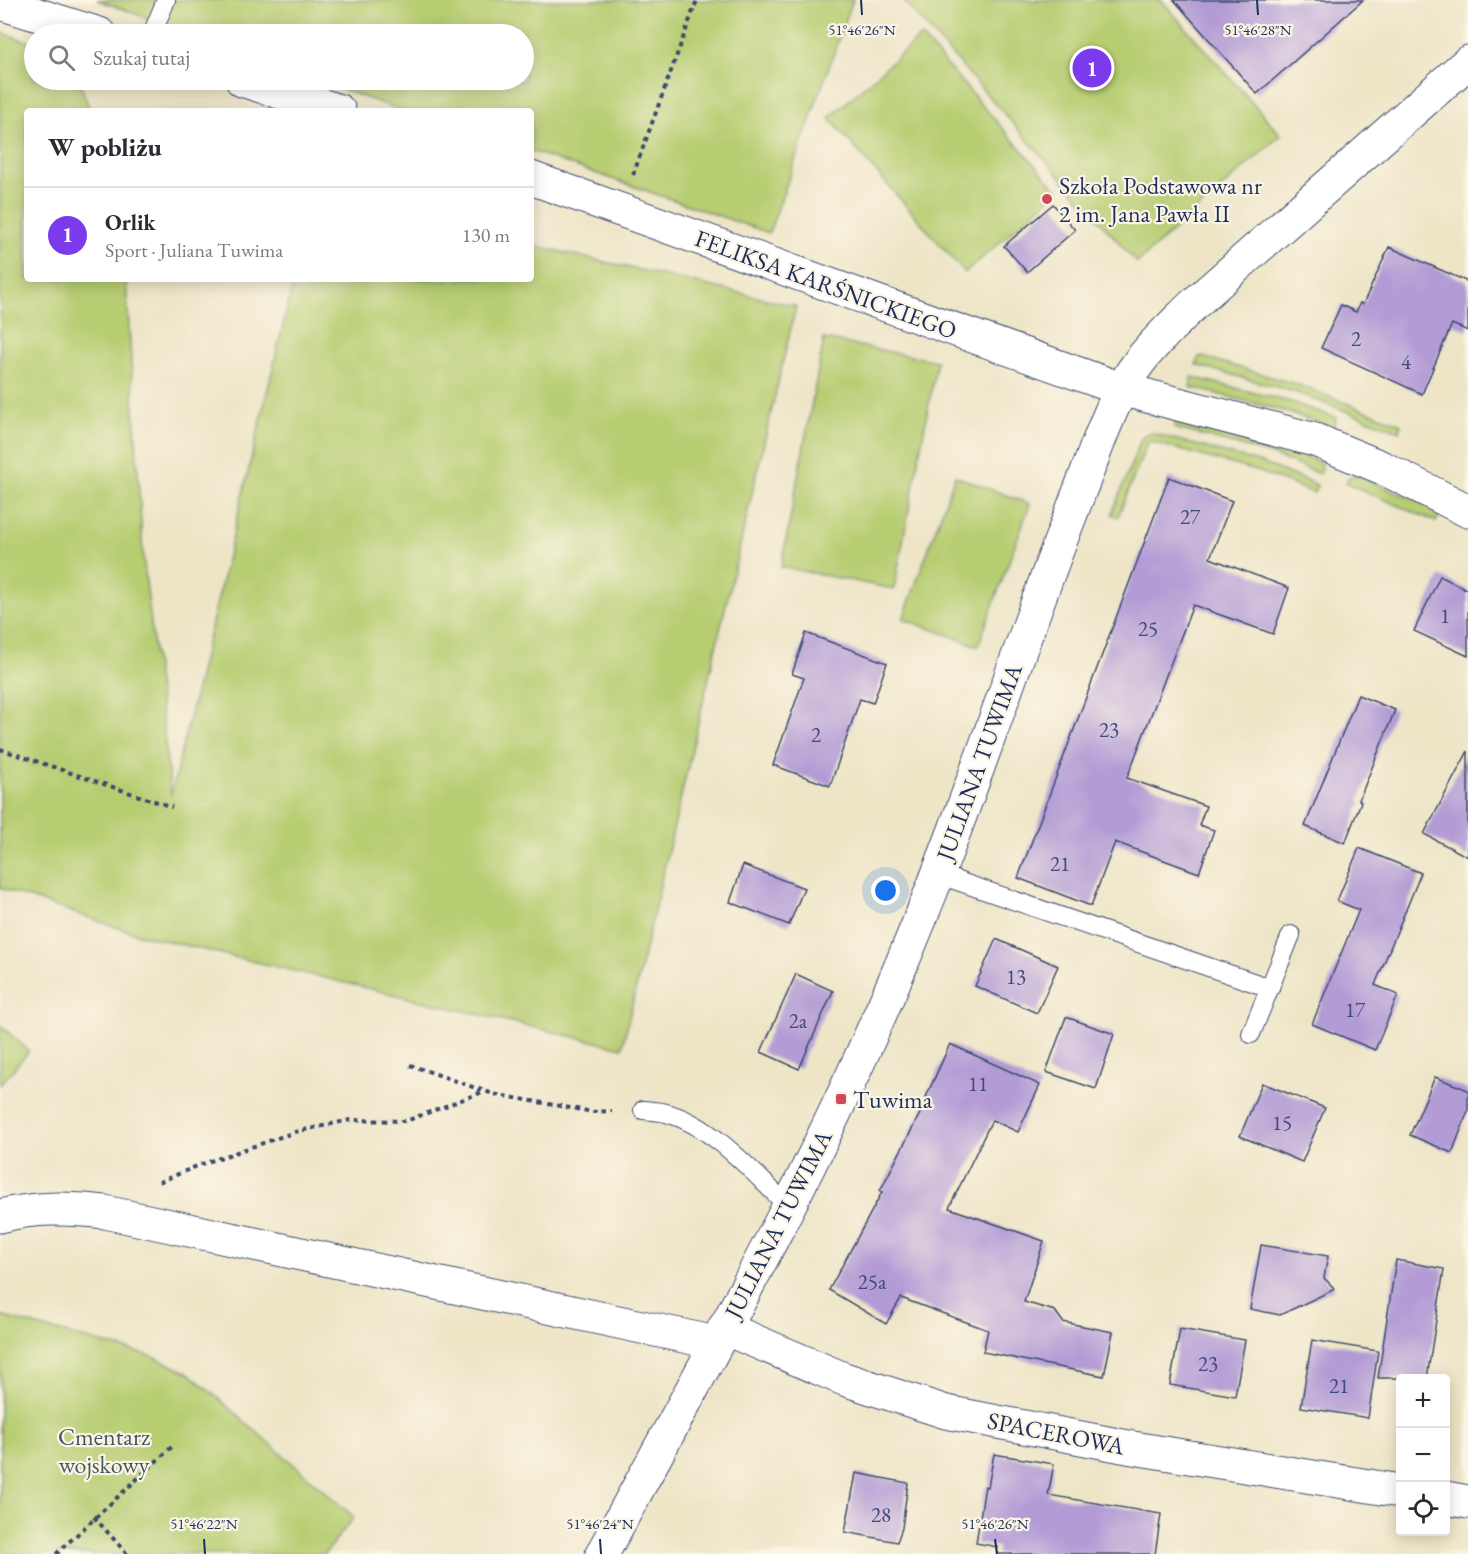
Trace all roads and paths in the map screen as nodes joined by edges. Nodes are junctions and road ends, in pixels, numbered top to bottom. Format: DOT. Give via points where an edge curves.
graph roads {
  1 [pos="166,0"];
  2 [pos="697,0"];
  3 [pos="0,3"];
  4 [pos="67,24"];
  5 [pos="156,24"];
  6 [pos="1468,62"];
  7 [pos="273,90"];
  8 [pos="330,108"];
  9 [pos="534,179"];
  10 [pos="620,210"];
  11 [pos="1121,389"];
  12 [pos="1468,511"];
  13 [pos="0,749"];
  14 [pos="172,807"];
  15 [pos="937,874"];
  16 [pos="1291,935"];
  17 [pos="1270,988"];
  18 [pos="1251,1034"];
  19 [pos="410,1065"];
  20 [pos="485,1091"];
  21 [pos="643,1110"];
  22 [pos="158,1183"];
  23 [pos="788,1206"];
  24 [pos="0,1216"];
  25 [pos="720,1335"];
  26 [pos="175,1444"];
  27 [pos="1396,1490"];
  28 [pos="1450,1499"];
  29 [pos="1468,1502"];
  30 [pos="94,1517"];
  31 [pos="56,1554"];
  32 [pos="127,1554"];
  33 [pos="603,1554"];
  1 -- 5 [label="lane"];
  2 -- 10 [label="path"];
  3 -- 4 [label="street"];
  6 -- 11 [label="street, JULIANA TUWIMA" via="1193,305 1161,336"];
  7 -- 8 [label="street"];
  9 -- 10 [label="street, FELIKSA KARŚNICKIEGO"];
  10 -- 11 [label="street, FELIKSA KARŚNICKIEGO"];
  11 -- 12 [label="street, FELIKSA KARŚNICKIEGO" via="1315,440 1383,468"];
  11 -- 15 [label="street, JULIANA TUWIMA"];
  13 -- 14 [label="path"];
  15 -- 17 [label="lane"];
  15 -- 23 [label="street, JULIANA TUWIMA" via="870,1038"];
  16 -- 17 [label="lane"];
  17 -- 18 [label="lane"];
  19 -- 20 [label="path"];
  20 -- 21 [label="path" via="593,1112"];
  20 -- 22 [label="path" via="406,1121 350,1120 295,1132"];
  21 -- 23 [label="lane" via="666,1113 708,1133"];
  23 -- 25 [label="street, JULIANA TUWIMA"];
  24 -- 25 [label="street, SPACEROWA" via="44,1208 105,1212"];
  25 -- 27 [label="street, SPACEROWA" via="946,1412 1133,1448"];
  25 -- 33 [label="street, JULIANA TUWIMA"];
  26 -- 30 [label="path"];
  28 -- 29 [label="street"];
  30 -- 31 [label="path"];
  30 -- 32 [label="path"];
}
